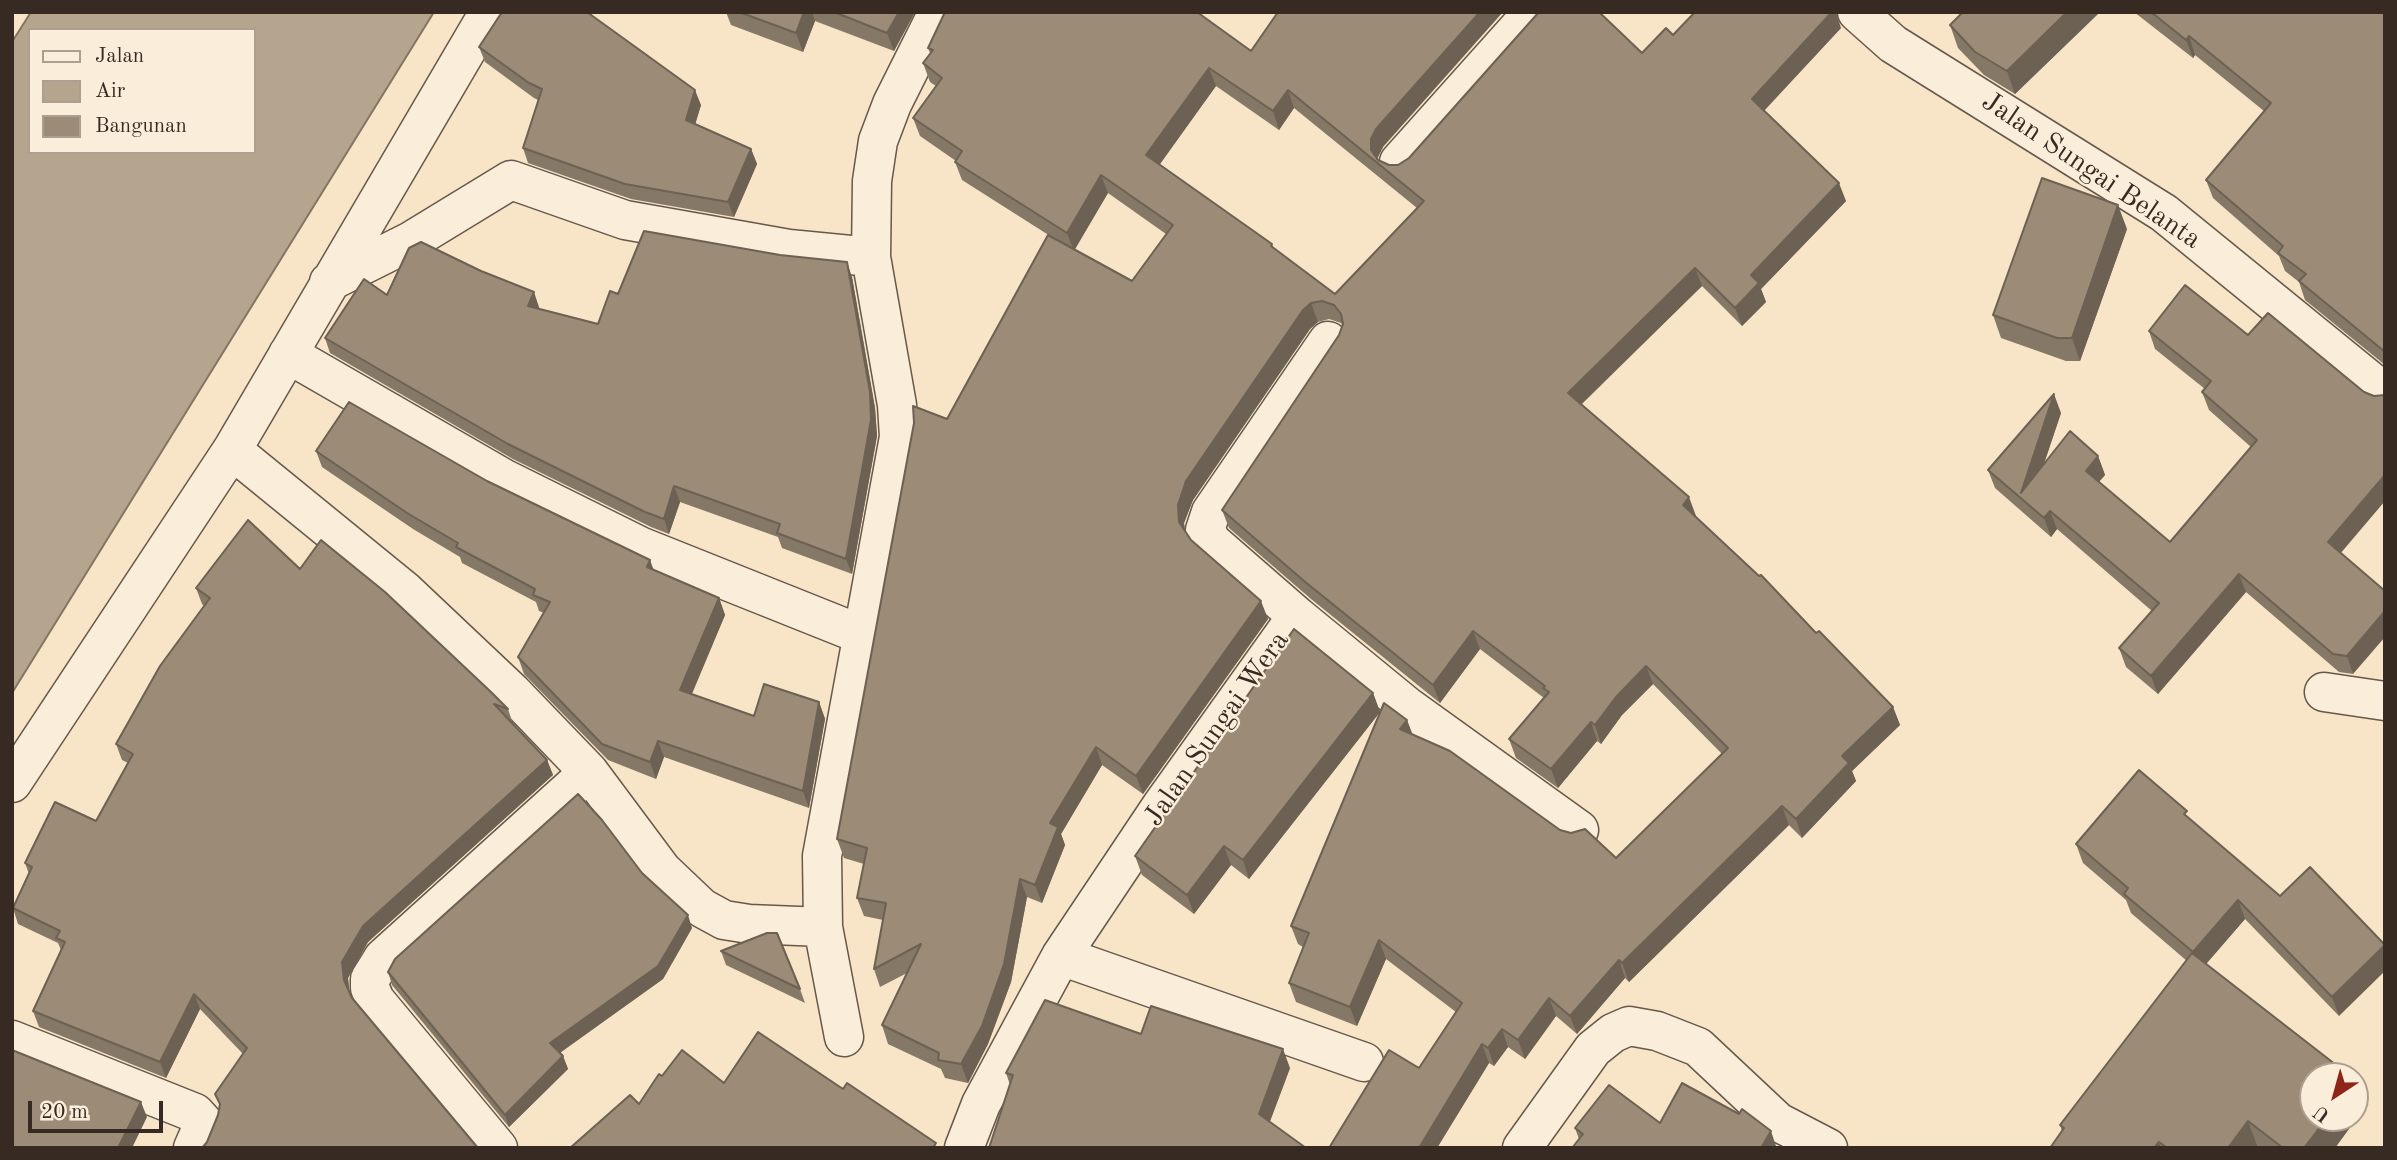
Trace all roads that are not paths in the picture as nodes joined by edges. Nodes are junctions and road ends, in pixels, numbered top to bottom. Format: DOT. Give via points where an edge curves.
graph roads {
  1 [pos="489,12"];
  2 [pos="938,12"];
  3 [pos="1533,12"];
  4 [pos="1857,12"];
  5 [pos="1399,162"];
  6 [pos="871,257"];
  7 [pos="329,282"];
  8 [pos="1328,341"];
  9 [pos="288,354"];
  10 [pos="2385,393"];
  11 [pos="232,450"];
  12 [pos="1297,616"];
  13 [pos="860,634"];
  14 [pos="2324,692"];
  15 [pos="2385,701"];
  16 [pos="589,772"];
  17 [pos="12,783"];
  18 [pos="1579,830"];
  19 [pos="823,927"];
  20 [pos="1061,956"];
  21 [pos="844,1037"];
  22 [pos="12,1040"];
  23 [pos="1364,1062"];
  24 [pos="192,1148"];
  25 [pos="498,1148"];
  26 [pos="964,1148"];
  27 [pos="1522,1148"];
  28 [pos="1828,1148"];
  1 -- 7 [label="street"];
  2 -- 6 [label="street" via="878,141 872,181"];
  3 -- 5 [label="street"];
  4 -- 10 [label="street, Jalan Sungai Belanta" via="1893,44 2164,213"];
  6 -- 7 [label="street" via="789,249 625,220 511,180 411,241"];
  6 -- 13 [label="street" via="899,437"];
  7 -- 9 [label="street"];
  8 -- 12 [label="street, Jalan Sungai Wera" via="1211,512 1205,530 1212,542"];
  9 -- 11 [label="street"];
  9 -- 13 [label="street" via="503,478 642,547"];
  11 -- 16 [label="street" via="405,591"];
  11 -- 17 [label="street"];
  12 -- 18 [label="street" via="1408,707"];
  12 -- 20 [label="street, Jalan Sungai Wera"];
  13 -- 19 [label="street" via="822,856"];
  14 -- 15 [label="street"];
  16 -- 19 [label="street" via="662,870 702,908 724,920 749,924"];
  16 -- 25 [label="street" via="383,958 370,979 375,1000"];
  19 -- 21 [label="street"];
  20 -- 23 [label="street"];
  20 -- 26 [label="street, Jalan Sungai Wera" via="981,1104"];
  22 -- 24 [label="street" via="195,1113 204,1123"];
  27 -- 28 [label="street" via="1593,1049 1629,1026 1698,1047 1778,1122"];
}
